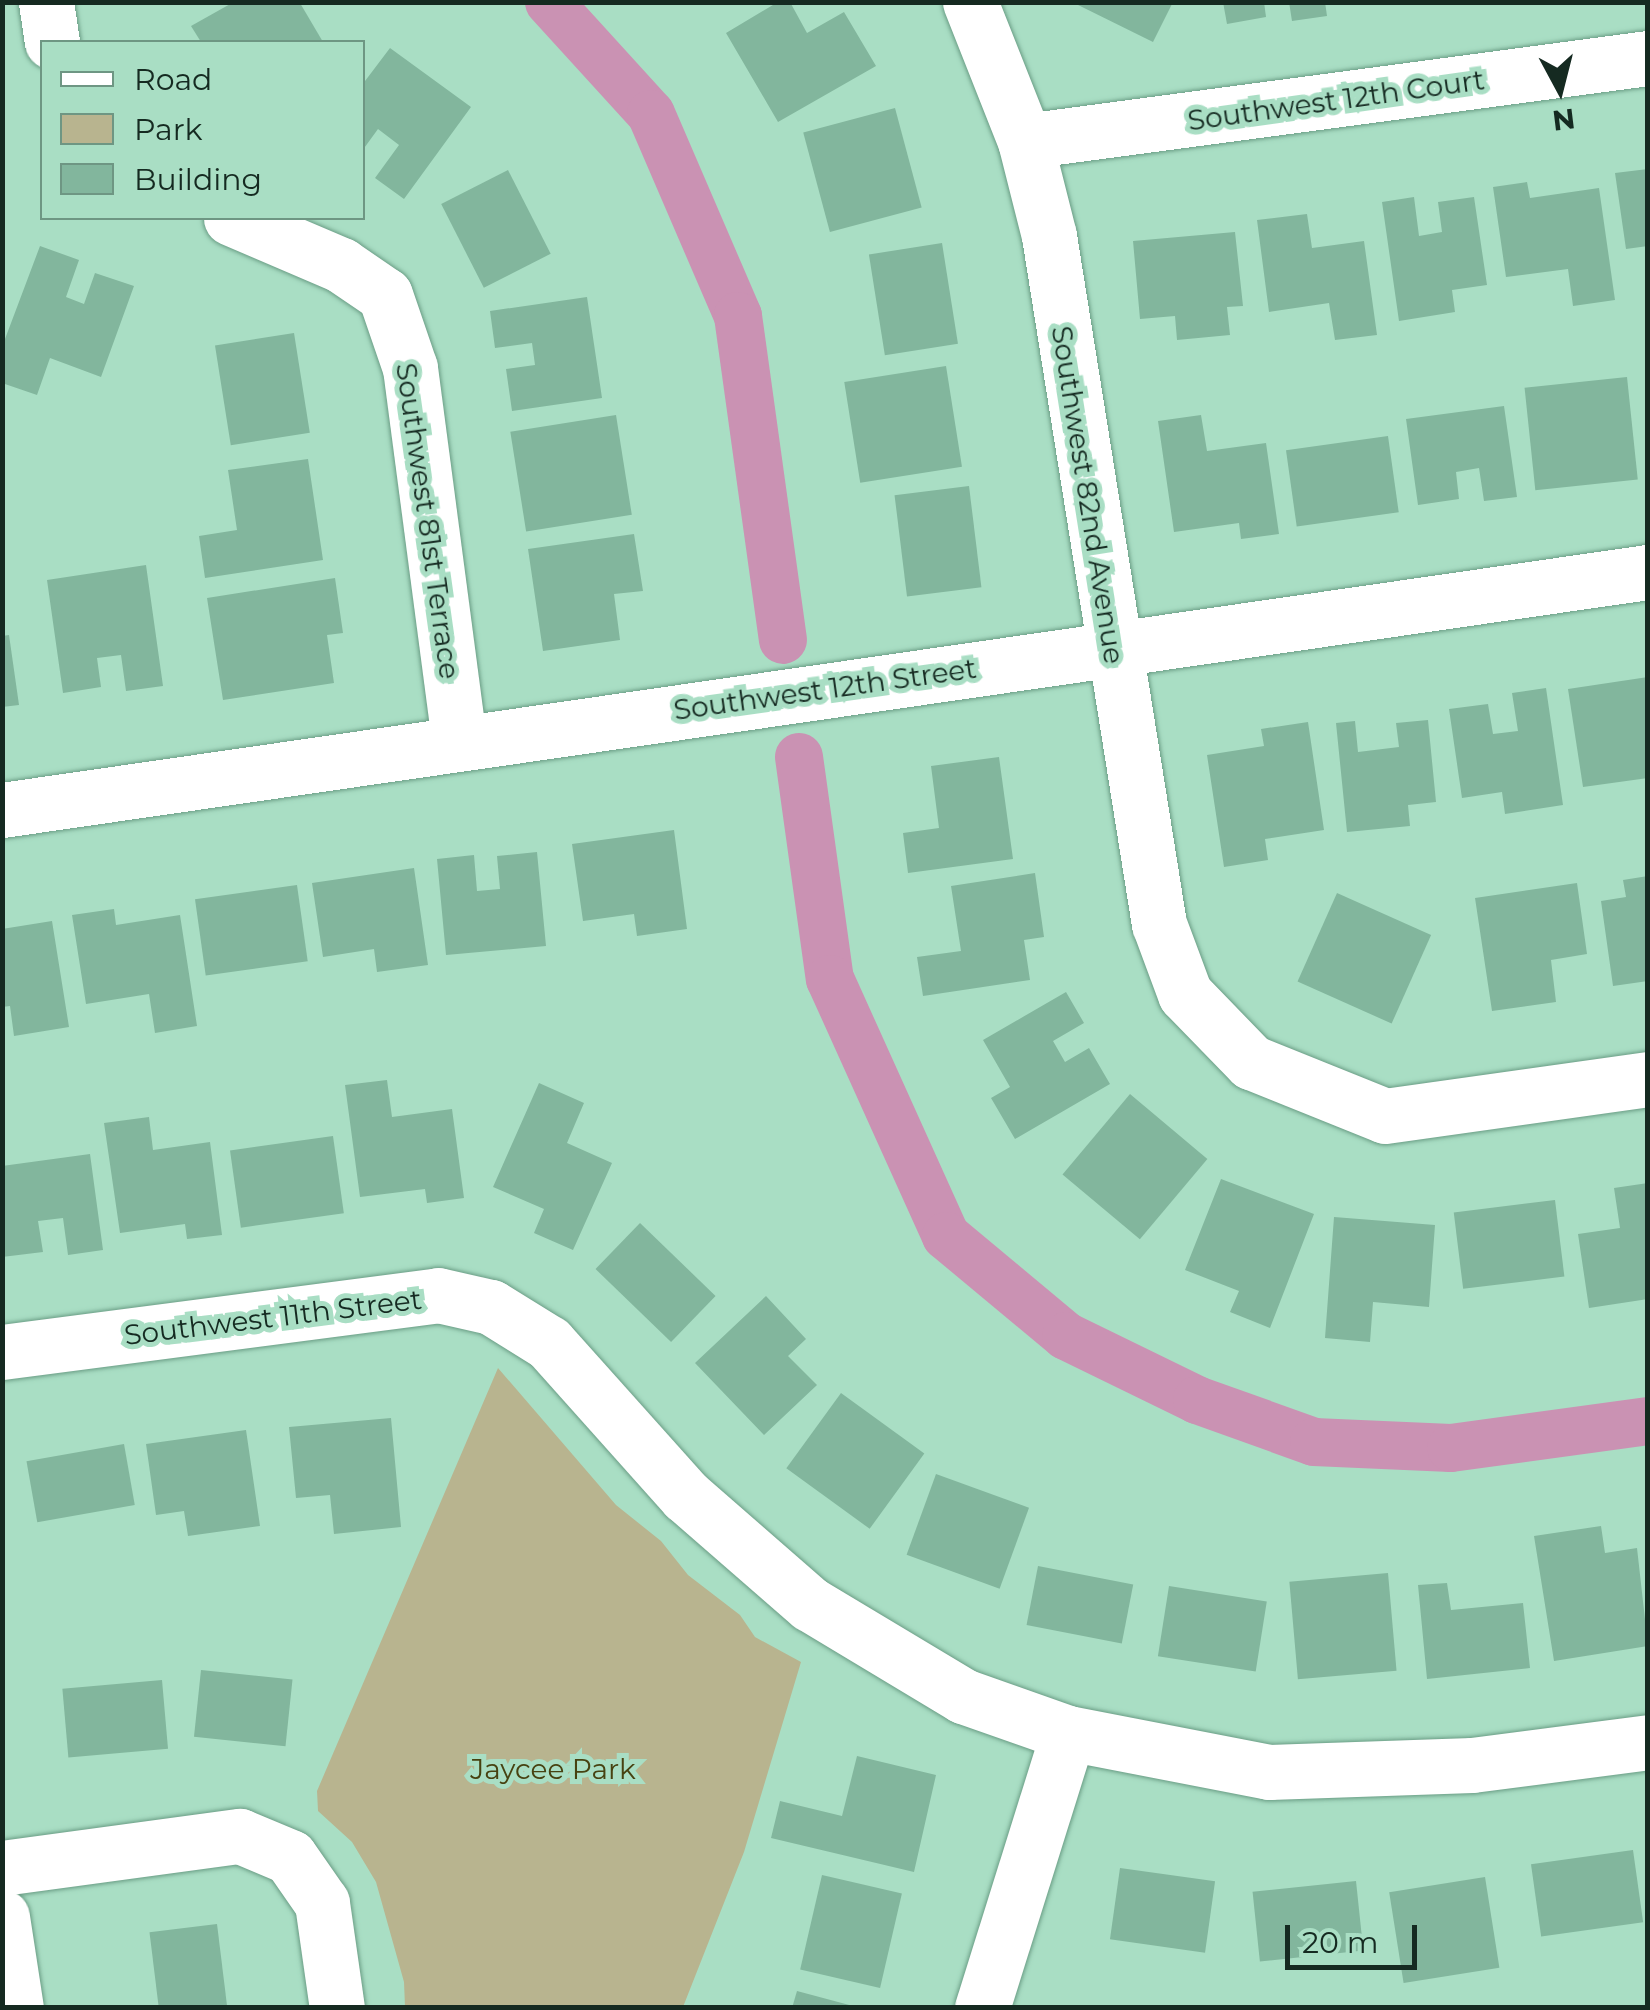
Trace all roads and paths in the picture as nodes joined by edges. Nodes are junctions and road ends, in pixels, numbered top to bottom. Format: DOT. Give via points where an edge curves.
graph roads {
  1 [pos="46,2"];
  2 [pos="970,2"];
  3 [pos="52,40"];
  4 [pos="1648,58"];
  5 [pos="1025,141"];
  6 [pos="236,220"];
  7 [pos="1648,572"];
  8 [pos="1110,648"];
  9 [pos="460,742"];
  10 [pos="2,810"];
  11 [pos="1648,1079"];
  12 [pos="2,1352"];
  13 [pos="1068,1733"];
  14 [pos="1648,1742"];
  15 [pos="2,1868"];
  16 [pos="2,1917"];
  17 [pos="16,2008"];
  18 [pos="337,2008"];
  19 [pos="982,2008"];
  1 -- 3 [label="street"];
  2 -- 5 [label="street, Southwest 82nd Avenue"];
  4 -- 5 [label="street, Southwest 12th Court"];
  5 -- 8 [label="street, Southwest 82nd Avenue" via="1049,236"];
  6 -- 9 [label="street, Southwest 81st Terrace" via="341,265 384,295 410,368"];
  7 -- 8 [label="street, Southwest 12th Street"];
  8 -- 9 [label="street, Southwest 12th Street"];
  8 -- 11 [label="street, Southwest 82nd Avenue" via="1159,924 1185,994 1251,1062 1385,1116"];
  9 -- 10 [label="street, Southwest 12th Street"];
  12 -- 13 [label="street, Southwest 11th Street" via="438,1296 491,1307 548,1343 686,1496 810,1604 963,1696"];
  13 -- 14 [label="street, Southwest 11th Street" via="1270,1772 1472,1766"];
  13 -- 19 [label="street"];
  15 -- 18 [label="street" via="240,1836 290,1857 322,1903"];
  16 -- 17 [label="street"];
}
